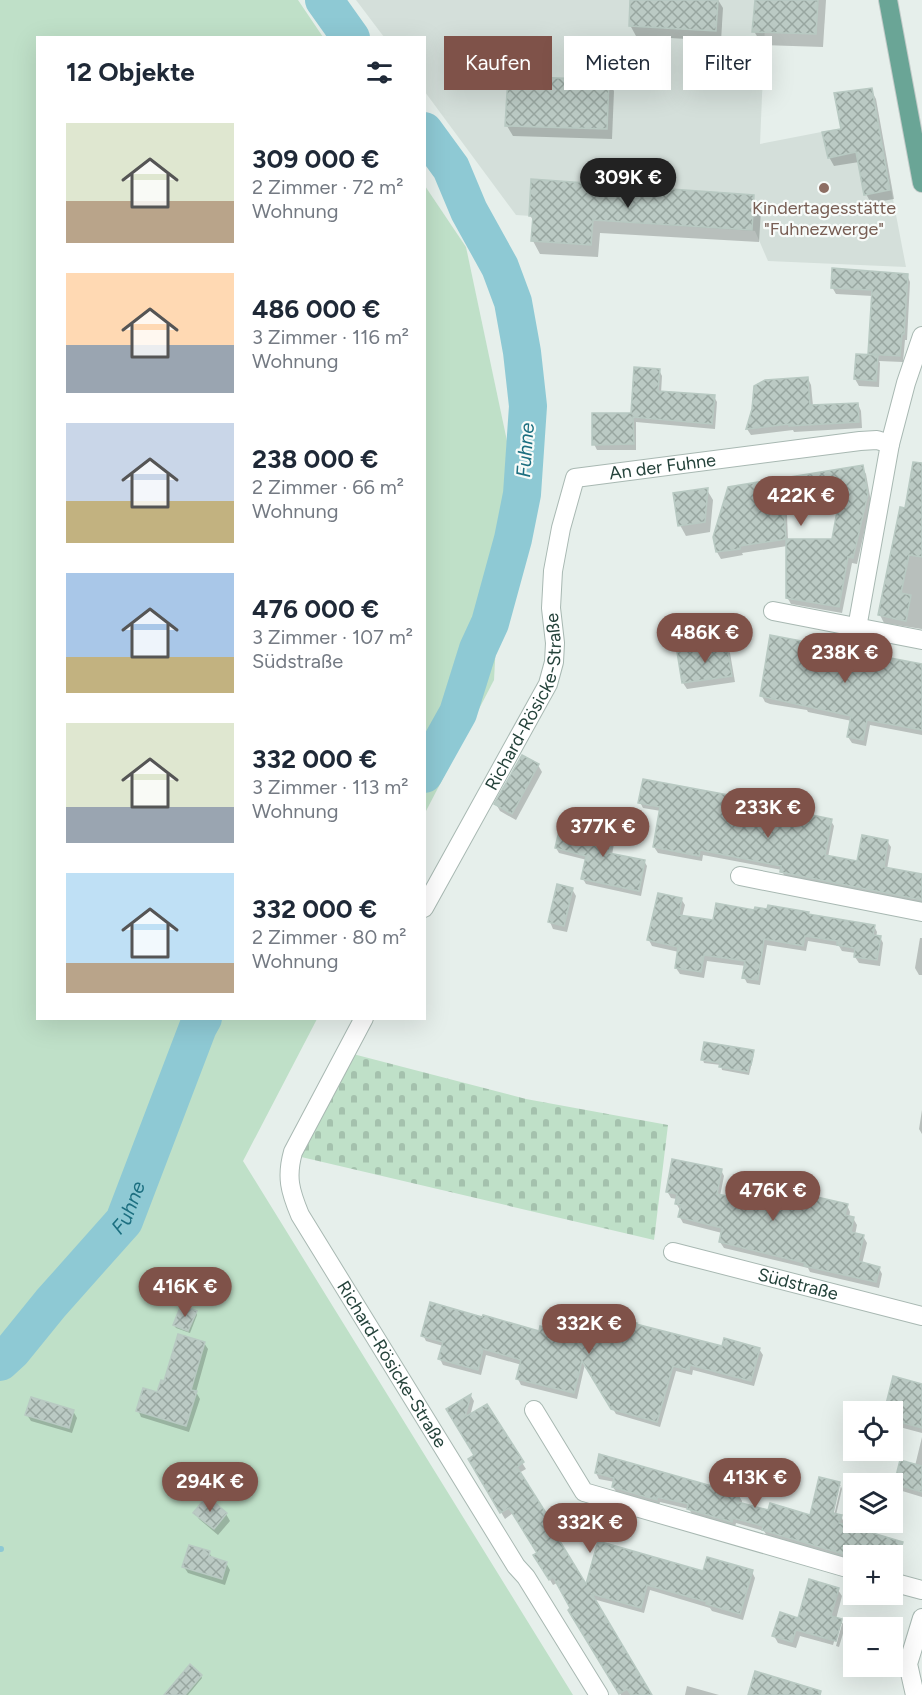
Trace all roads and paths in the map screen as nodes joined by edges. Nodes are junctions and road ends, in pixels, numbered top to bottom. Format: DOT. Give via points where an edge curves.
graph roads {
  1 [pos="888,0"];
  2 [pos="922,183"];
  3 [pos="922,336"];
  4 [pos="890,444"];
  5 [pos="575,478"];
  6 [pos="773,611"];
  7 [pos="857,628"];
  8 [pos="922,640"];
  9 [pos="740,876"];
  10 [pos="426,904"];
  11 [pos="922,912"];
  12 [pos="363,1020"];
  13 [pos="673,1252"];
  14 [pos="922,1316"];
  15 [pos="534,1410"];
  16 [pos="843,1567"];
  17 [pos="903,1585"];
  18 [pos="922,1590"];
  19 [pos="922,1618"];
  20 [pos="599,1695"];
  21 [pos="915,1695"];
  1 -- 2 [label="main road"];
  3 -- 4 [label="street"];
  4 -- 5 [label="street, An der Fuhne" via="860,441"];
  4 -- 7 [label="street"];
  5 -- 10 [label="street, Richard-Rösicke-Straße" via="553,571 551,608 555,643 548,684"];
  6 -- 7 [label="street"];
  7 -- 8 [label="street"];
  9 -- 11 [label="street"];
  12 -- 20 [label="street, Richard-Rösicke-Straße" via="293,1152 288,1179 293,1197 300,1215"];
  13 -- 14 [label="street, Südstraße"];
  15 -- 16 [label="street" via="584,1492"];
  17 -- 18 [label="street"];
  19 -- 21 [label="street" via="909,1664"];
}
